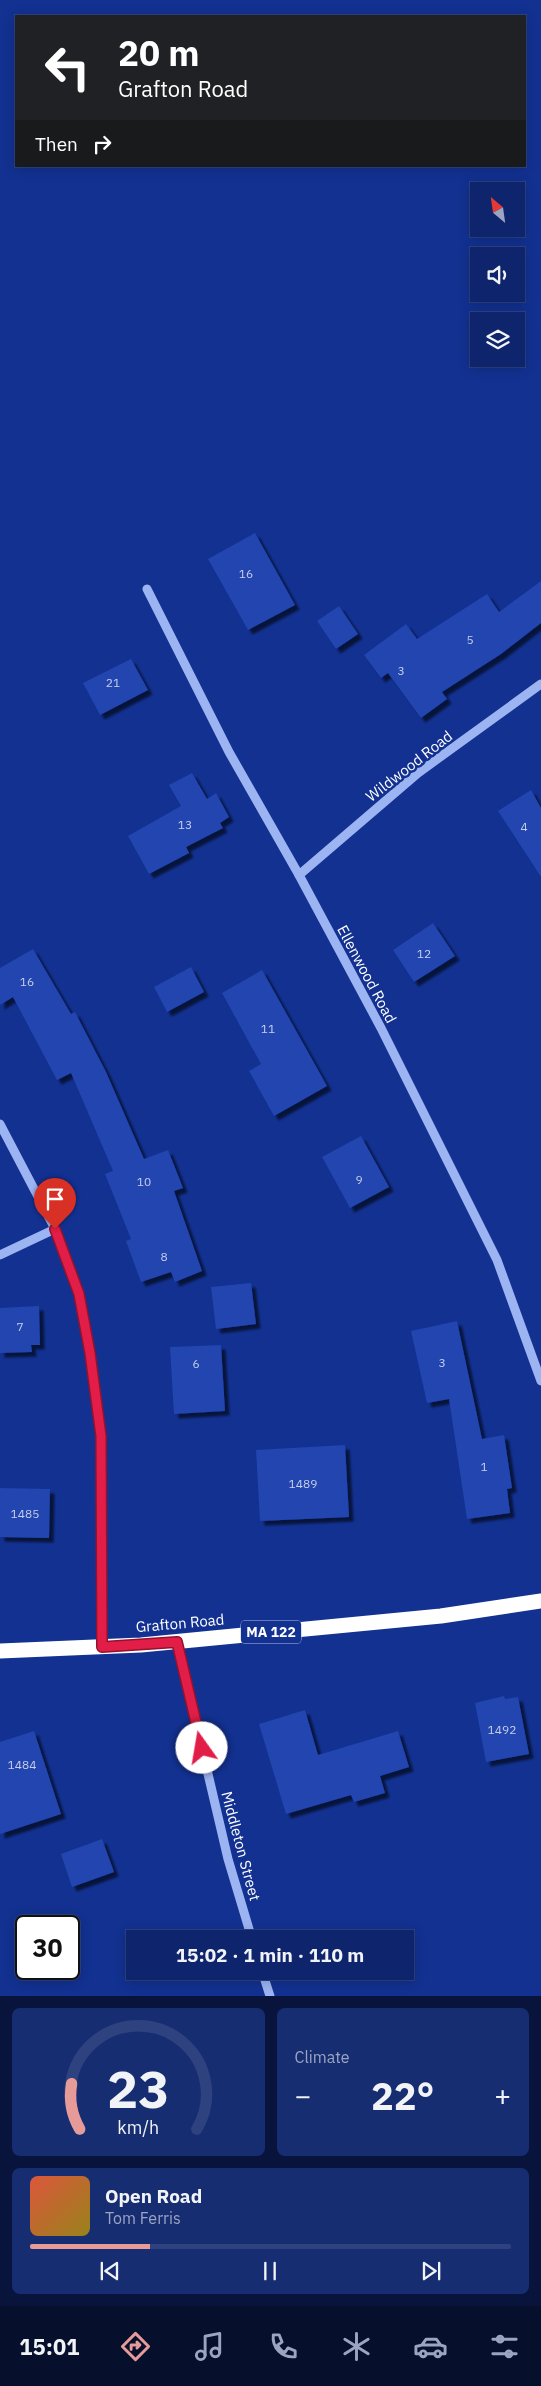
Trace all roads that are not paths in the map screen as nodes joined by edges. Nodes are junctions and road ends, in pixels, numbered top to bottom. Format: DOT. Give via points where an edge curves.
graph roads {
  1 [pos="147,589"];
  2 [pos="541,684"];
  3 [pos="299,875"];
  4 [pos="0,1124"];
  5 [pos="55,1229"];
  6 [pos="0,1255"];
  7 [pos="541,1381"];
  8 [pos="541,1601"];
  9 [pos="177,1642"];
  10 [pos="102,1647"];
  11 [pos="0,1652"];
  12 [pos="249,1930"];
  13 [pos="265,1980"];
  14 [pos="270,1996"];
  1 -- 3 [label="street, Ellenwood Road" via="229,752"];
  2 -- 3 [label="street, Wildwood Road" via="418,773"];
  3 -- 7 [label="street, Ellenwood Road" via="381,1028 497,1260"];
  4 -- 5 [label="street"];
  5 -- 6 [label="street"];
  5 -- 10 [label="street" via="79,1294 101,1436"];
  8 -- 9 [label="highway, Grafton Road / MA 122" via="441,1616"];
  9 -- 10 [label="highway, Grafton Road / MA 122"];
  9 -- 12 [label="street, Middleton Street" via="228,1859"];
  10 -- 11 [label="highway, Grafton Road / MA 122"];
  13 -- 14 [label="street"];
}
